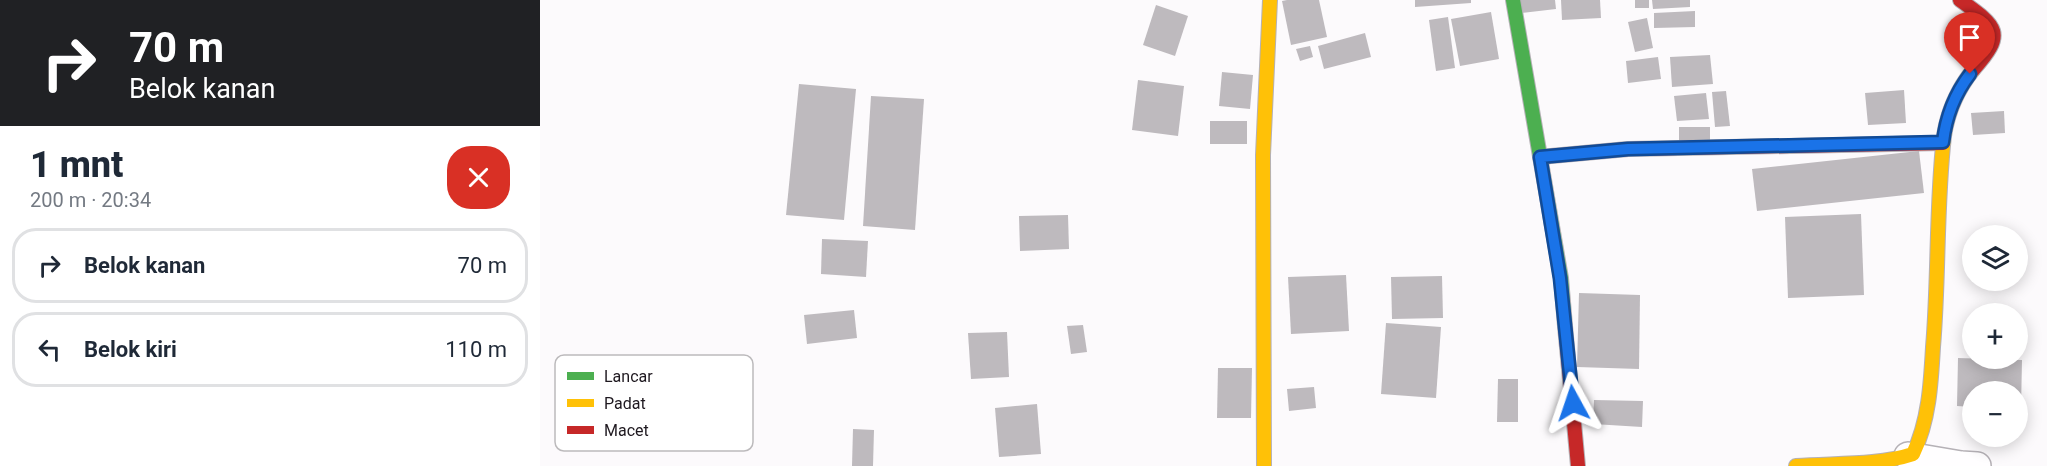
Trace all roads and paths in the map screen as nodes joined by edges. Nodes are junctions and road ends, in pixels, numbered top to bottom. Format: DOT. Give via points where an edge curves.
graph roads {
  1 [pos="1270,0"];
  2 [pos="1513,0"];
  3 [pos="1960,0"];
  4 [pos="1943,142"];
  5 [pos="1540,157"];
  6 [pos="1908,456"];
  7 [pos="1264,466"];
  8 [pos="1578,466"];
  9 [pos="1796,466"];
  10 [pos="1977,466"];
  1 -- 7 [label="street" via="1263,154"];
  2 -- 5 [label="street"];
  3 -- 4 [label="street" via="1989,22 1995,39 1953,100"];
  4 -- 5 [label="street" via="1628,149"];
  4 -- 6 [label="street" via="1930,390 1921,441"];
  5 -- 8 [label="street" via="1560,278"];
  6 -- 9 [label="street" via="1886,463"];
  6 -- 10 [label="street"];
}
